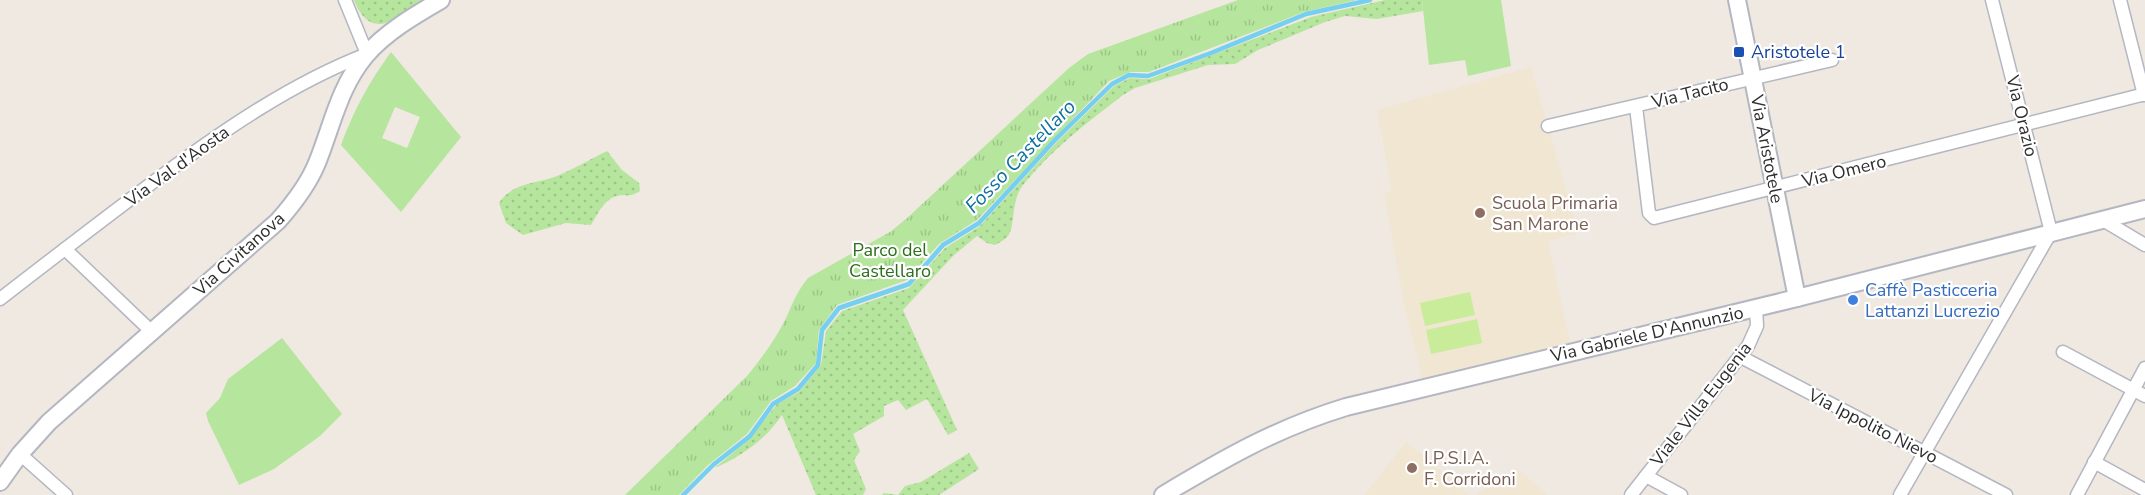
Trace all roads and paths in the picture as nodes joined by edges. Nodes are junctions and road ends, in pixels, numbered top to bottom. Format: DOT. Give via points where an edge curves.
graph roads {
  1 [pos="345,0"];
  2 [pos="441,0"];
  3 [pos="1737,0"];
  4 [pos="1992,0"];
  5 [pos="2120,0"];
  6 [pos="367,54"];
  7 [pos="1832,60"];
  8 [pos="1753,78"];
  9 [pos="2144,94"];
  10 [pos="1636,106"];
  11 [pos="2024,125"];
  12 [pos="1548,126"];
  13 [pos="1775,188"];
  14 [pos="2145,209"];
  15 [pos="2120,215"];
  16 [pos="2103,220"];
  17 [pos="2051,232"];
  18 [pos="2124,232"];
  19 [pos="2145,245"];
  20 [pos="65,249"];
  21 [pos="1797,298"];
  22 [pos="0,299"];
  23 [pos="1756,308"];
  24 [pos="152,332"];
  25 [pos="2063,352"];
  26 [pos="1741,357"];
  27 [pos="2145,368"];
  28 [pos="2133,390"];
  29 [pos="2145,396"];
  30 [pos="1925,453"];
  31 [pos="20,454"];
  32 [pos="2094,462"];
  33 [pos="1646,476"];
  34 [pos="0,482"];
  35 [pos="2145,490"];
  36 [pos="66,495"];
  37 [pos="1163,495"];
  38 [pos="1630,495"];
  39 [pos="1681,495"];
  40 [pos="1900,495"];
  41 [pos="2006,495"];
  42 [pos="2076,495"];
  1 -- 6 [label="street"];
  2 -- 6 [label="main road, Via Civitanova"];
  3 -- 8 [label="main road, Via Aristotele"];
  4 -- 11 [label="street, Via Orazio"];
  5 -- 9 [label="street"];
  6 -- 20 [label="street, Via Val d'Aosta" via="253,112"];
  6 -- 24 [label="main road, Via Civitanova" via="338,102 316,166 293,204"];
  7 -- 8 [label="street, Via Tacito"];
  8 -- 10 [label="street, Via Tacito"];
  8 -- 13 [label="main road, Via Aristotele"];
  9 -- 11 [label="street, Via Omero"];
  10 -- 12 [label="street, Via Tacito"];
  10 -- 13 [label="street, Via Omero" via="1652,217"];
  11 -- 13 [label="street, Via Omero"];
  11 -- 17 [label="street, Via Orazio"];
  13 -- 21 [label="main road, Via Aristotele"];
  14 -- 15 [label="main road, Via Gabriele D'Annunzio"];
  15 -- 16 [label="main road, Via Gabriele D'Annunzio"];
  15 -- 18 [label="street"];
  16 -- 17 [label="main road, Via Gabriele D'Annunzio"];
  16 -- 18 [label="street"];
  17 -- 21 [label="main road, Via Gabriele D'Annunzio"];
  17 -- 30 [label="street"];
  18 -- 19 [label="street"];
  20 -- 22 [label="street, Via Val d'Aosta"];
  20 -- 24 [label="street"];
  21 -- 23 [label="main road, Via Gabriele D'Annunzio"];
  23 -- 26 [label="street, Viale Villa Eugenia" via="1757,326"];
  23 -- 37 [label="main road, Via Gabriele D'Annunzio" via="1323,414 1255,442"];
  24 -- 31 [label="main road, Via Civitanova" via="49,422"];
  25 -- 28 [label="street"];
  26 -- 30 [label="street, Via Ippolito Nievo"];
  26 -- 33 [label="street, Viale Villa Eugenia"];
  27 -- 28 [label="street"];
  28 -- 29 [label="street"];
  28 -- 32 [label="street"];
  30 -- 40 [label="street"];
  30 -- 41 [label="street, Via Ippolito Nievo"];
  31 -- 34 [label="main road, Via Civitanova"];
  31 -- 36 [label="street"];
  32 -- 35 [label="street"];
  32 -- 42 [label="street"];
  33 -- 38 [label="street, Viale Villa Eugenia"];
  33 -- 39 [label="street"];
}
